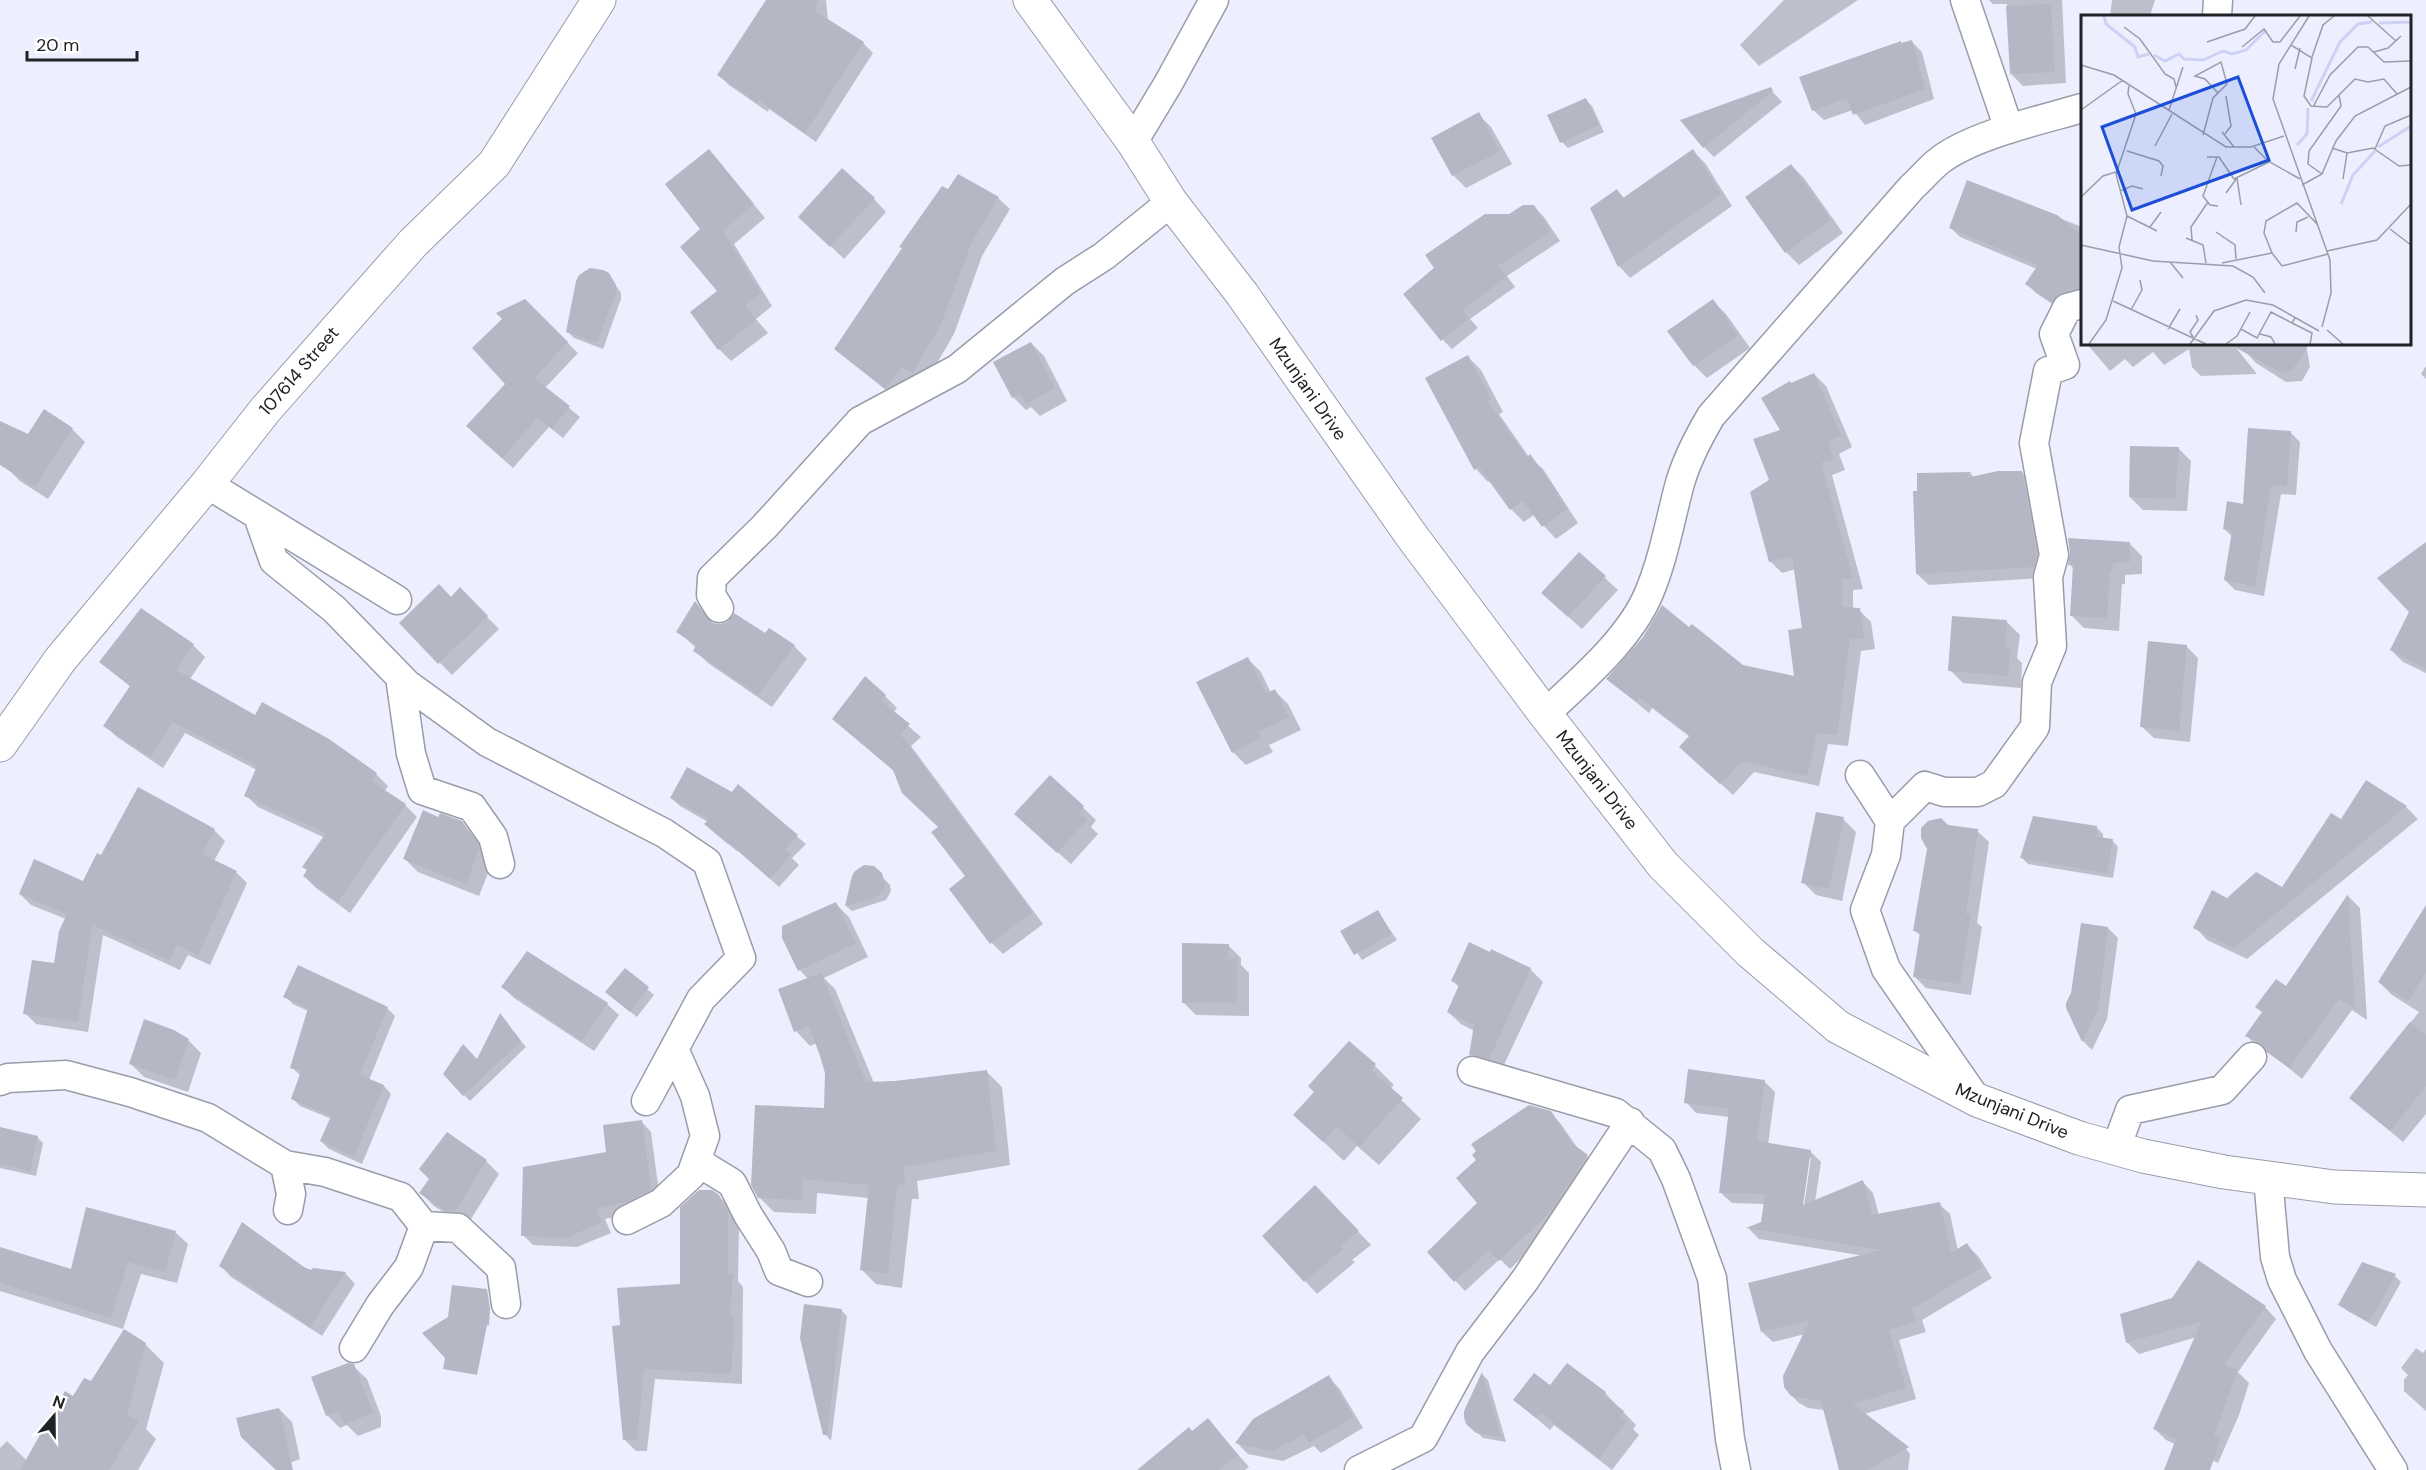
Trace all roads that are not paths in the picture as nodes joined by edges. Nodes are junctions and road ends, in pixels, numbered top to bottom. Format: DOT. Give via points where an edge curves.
graph roads {
  1 [pos="599,0"];
  2 [pos="1030,0"];
  3 [pos="1214,0"];
  4 [pos="1965,0"];
  5 [pos="2218,0"];
  6 [pos="2217,15"];
  7 [pos="2081,108"];
  8 [pos="2009,129"];
  9 [pos="1133,141"];
  10 [pos="1171,202"];
  11 [pos="2081,304"];
  12 [pos="207,484"];
  13 [pos="258,516"];
  14 [pos="397,600"];
  15 [pos="719,608"];
  16 [pos="400,677"];
  17 [pos="1545,714"];
  18 [pos="0,745"];
  19 [pos="1860,775"];
  20 [pos="1890,821"];
  21 [pos="500,864"];
  22 [pos="674,1049"];
  23 [pos="2252,1057"];
  24 [pos="1472,1071"];
  25 [pos="0,1081"];
  26 [pos="1977,1100"];
  27 [pos="646,1101"];
  28 [pos="1630,1122"];
  29 [pos="2116,1148"];
  30 [pos="696,1161"];
  31 [pos="285,1165"];
  32 [pos="2268,1178"];
  33 [pos="2426,1190"];
  34 [pos="288,1210"];
  35 [pos="627,1220"];
  36 [pos="424,1226"];
  37 [pos="808,1282"];
  38 [pos="507,1304"];
  39 [pos="354,1348"];
  40 [pos="1359,1470"];
  41 [pos="1736,1470"];
  42 [pos="2393,1470"];
  1 -- 12 [label="main road, 107614 Street" via="494,164 413,243 266,409"];
  2 -- 9 [label="main road, Mzunjani Drive"];
  3 -- 9 [label="street"];
  4 -- 8 [label="street"];
  5 -- 6 [label="street"];
  7 -- 8 [label="street"];
  8 -- 17 [label="street" via="1940,160 1711,416 1692,449 1660,564 1637,616 1587,674"];
  9 -- 10 [label="main road, Mzunjani Drive"];
  10 -- 15 [label="street" via="957,369 860,421 712,578 711,595"];
  10 -- 17 [label="main road, Mzunjani Drive" via="1242,294 1411,535"];
  11 -- 20 [label="street" via="2067,308 2054,334 2065,365 2048,371 2034,443 2054,555 2048,576 2052,646 2037,682 2036,727 1994,784 1978,792 1944,792 1925,786"];
  12 -- 13 [label="street"];
  12 -- 18 [label="main road, 107614 Street" via="60,660"];
  13 -- 14 [label="street"];
  13 -- 16 [label="street" via="274,561 334,609"];
  16 -- 21 [label="street" via="411,754 422,790 472,807 493,837"];
  16 -- 22 [label="street" via="487,742 664,833 707,862 741,958 701,999"];
  17 -- 26 [label="main road, Mzunjani Drive" via="1663,865 1750,952 1838,1027"];
  19 -- 20 [label="street"];
  20 -- 26 [label="street" via="1886,855 1865,910 1886,969"];
  22 -- 27 [label="street"];
  22 -- 30 [label="street" via="695,1096 705,1136"];
  23 -- 29 [label="street" via="2222,1090 2130,1110"];
  24 -- 28 [label="street" via="1616,1113"];
  25 -- 31 [label="street" via="66,1075 130,1092 208,1118"];
  26 -- 29 [label="main road, Mzunjani Drive"];
  28 -- 40 [label="street" via="1525,1280 1470,1352 1423,1438"];
  28 -- 41 [label="street" via="1662,1150 1712,1278"];
  29 -- 32 [label="main road, Mzunjani Drive"];
  30 -- 35 [label="street" via="691,1175 661,1203"];
  30 -- 37 [label="street" via="732,1183 779,1271"];
  31 -- 34 [label="street" via="291,1194"];
  31 -- 36 [label="street" via="325,1172 401,1197"];
  32 -- 33 [label="main road, Mzunjani Drive" via="2334,1187"];
  32 -- 42 [label="street" via="2282,1280 2318,1351"];
  36 -- 38 [label="street" via="458,1228 501,1268"];
  36 -- 39 [label="street" via="409,1267"];
}
